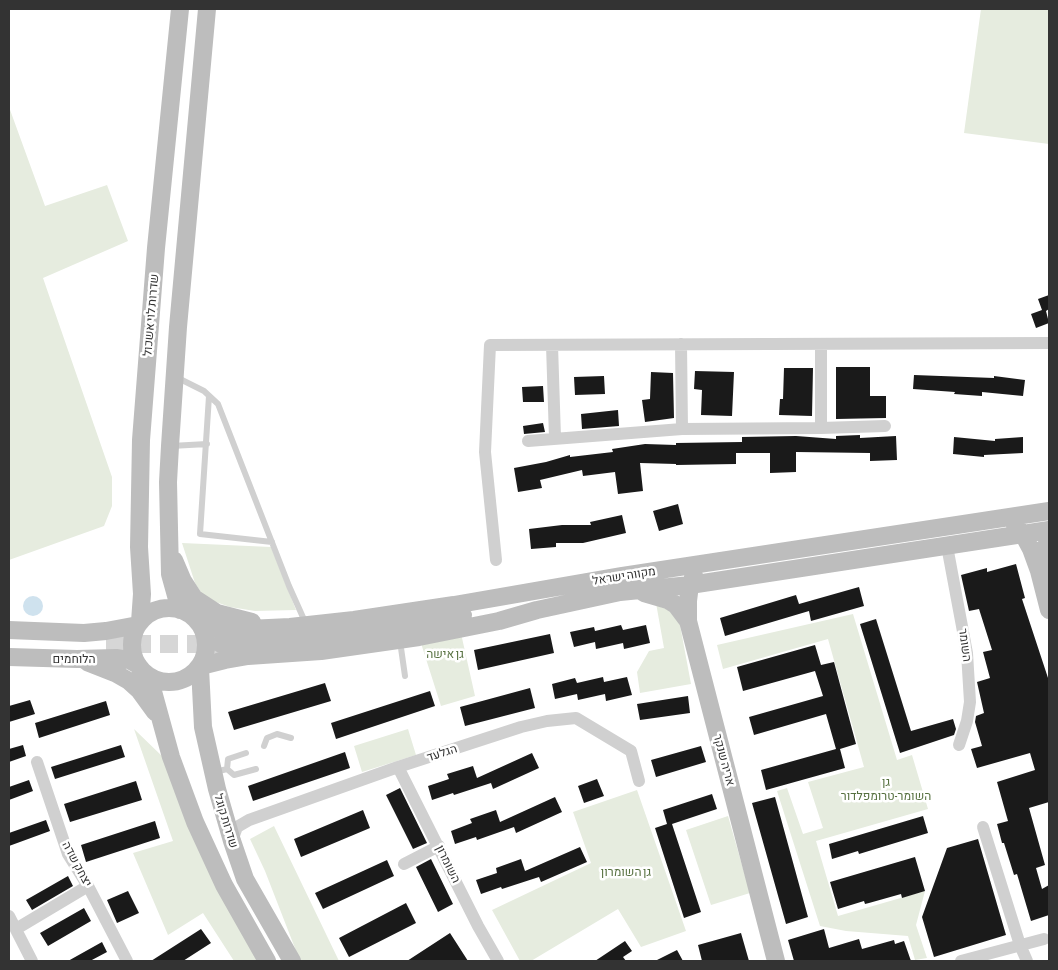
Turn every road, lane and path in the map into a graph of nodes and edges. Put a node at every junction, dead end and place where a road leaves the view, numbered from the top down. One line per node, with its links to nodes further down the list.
1 (180, 9): 36 (main road, שדרות לוי אשכול)
2 (208, 9): 7 (main road)
3 (1049, 343): 5 (street)
4 (681, 344): 5 (street); 6 (street); 11 (street)
5 (821, 344): 10 (street)
6 (552, 345): 12 (street); 24 (street)
7 (174, 376): 8 (lane); 15 (main road)
8 (209, 396): 14 (lane); 21 (lane)
9 (885, 426): 10 (street)
10 (821, 428): 11 (street)
11 (682, 429): 12 (street)
12 (555, 438): 13 (street)
13 (528, 441)
14 (207, 444): 15 (lane); 21 (lane)
15 (170, 446): 23 (main road)
16 (1049, 511): 17 (main road, מקווה ישראל)
17 (1002, 518): 19 (main road); 25 (main road, מקווה ישראל)
18 (1049, 530): 19 (main road, מקווה ישראל)
19 (1022, 534): 22 (main road, מקווה ישראל); 26 (main road)
20 (1049, 541): 26 (main road)
21 (272, 542): 37 (lane)
22 (947, 546): 27 (main road, מקווה ישראל); 50 (street, השומר)
23 (169, 548): 31 (main road); 37 (main road)
24 (496, 560)
25 (708, 564): 27 (main road); 28 (main road, מקווה ישראל)
26 (1039, 571): 33 (main road)
27 (690, 585): 29 (main road, מקווה ישראל); 34 (main road, אריה שנקר)
28 (535, 590): 30 (main road); 37 (main road, מקווה ישראל)
29 (633, 590): 32 (main road, מקווה ישראל); 34 (main road)
30 (517, 604): 32 (main road); 42 (main road)
31 (180, 610): 35 (main road); 36 (main road)
32 (537, 610): 39 (main road, מקווה ישראל)
33 (1049, 610)
34 (688, 621): 72 (main road, אריה שנקר)
35 (199, 622): 37 (main road, מקווה ישראל); 45 (main road)
36 (139, 624): 38 (main road, הלוחמים); 46 (main road)
37 (298, 626)
38 (9, 630)
39 (402, 640): 45 (main road, מקווה ישראל); 47 (lane)
40 (9, 641): 41 (main road)
41 (106, 644)
42 (221, 644)
43 (9, 657): 44 (main road, הלוחמים)
44 (77, 659): 46 (main road, הלוחמים); 48 (main road)
45 (200, 667): 46 (main road); 56 (main road, שדרות קוגל)
46 (144, 671): 48 (main road, שדרות קוגל)
47 (405, 676)
48 (164, 731): 69 (main road, שדרות קוגל)
49 (291, 738): 51 (lane)
50 (959, 745)
51 (264, 746)
52 (246, 753): 56 (lane)
53 (37, 762): 62 (street, יצחק שדה)
54 (398, 767): 57 (street, הגלעד); 59 (street, הגלעד); 60 (street, השומרון)
55 (256, 769): 56 (lane)
56 (220, 771): 59 (main road, שדרות קוגל)
57 (639, 781)
58 (984, 827): 66 (street)
59 (232, 841): 70 (main road, שדרות קוגל)
60 (439, 846): 61 (street); 71 (street, השומרון)
61 (404, 864)
62 (88, 886): 64 (street); 68 (street, יצחק שדה)
63 (9, 916): 64 (street)
64 (16, 929): 67 (street)
65 (1046, 936): 66 (street); 74 (street)
66 (1020, 944): 73 (street); 74 (street)
67 (32, 961)
68 (127, 961)
69 (267, 961)
70 (292, 961)
71 (498, 961)
72 (776, 961)
73 (961, 961)
74 (1028, 961)

